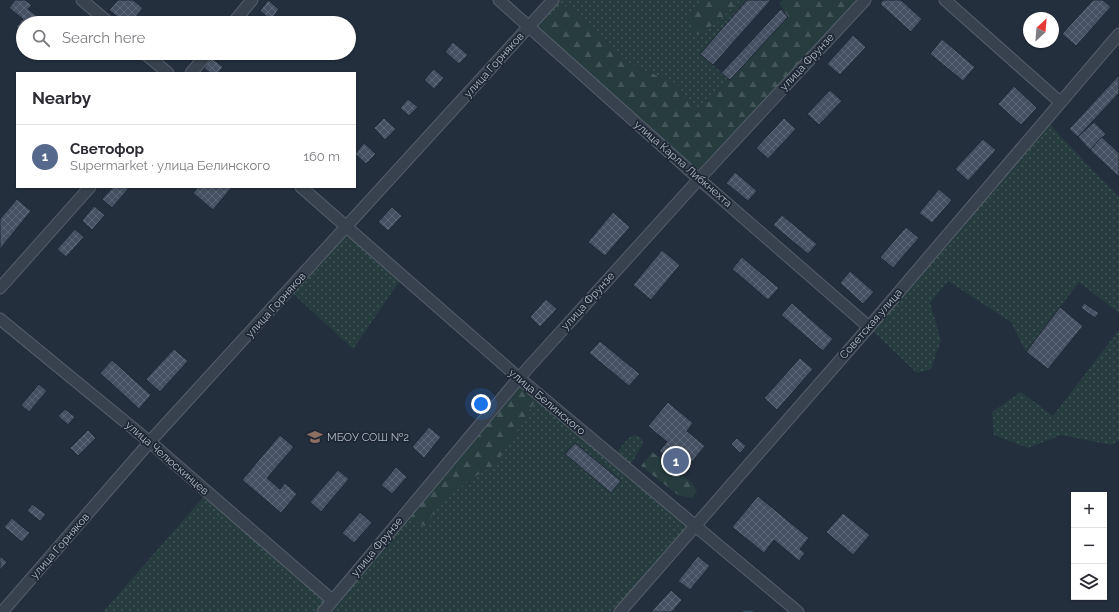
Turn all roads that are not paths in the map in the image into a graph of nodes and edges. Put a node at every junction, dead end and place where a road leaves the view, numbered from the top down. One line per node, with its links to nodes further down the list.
1 (82, 0): 7 (street)
2 (252, 0): 8 (street)
3 (499, 0): 9 (street, улица Карла Либкнехта)
4 (553, 0): 9 (street, улица Горняков)
5 (865, 0): 16 (street, улица Фрунзе)
6 (945, 0): 15 (street)
7 (101, 16)
8 (239, 16)
9 (528, 27): 16 (street, улица Карла Либкнехта); 19 (street, улица Горняков)
10 (1119, 34): 15 (street, Советская улица)
11 (152, 60): 13 (street)
12 (202, 60): 14 (street)
13 (167, 72)
14 (192, 72)
15 (1060, 102): 22 (street, Советская улица)
16 (699, 179): 22 (street, улица Карла Либкнехта); 23 (street, улица Фрунзе)
17 (89, 188): 20 (street)
18 (302, 188): 19 (street, улица Белинского)
19 (347, 226): 23 (street, улица Белинского); 24 (street, улица Горняков)
20 (0, 288)
21 (0, 319): 24 (street, улица Челюскинцев)
22 (869, 326): 25 (street, Советская улица)
23 (519, 378): 25 (street, улица Белинского); 26 (street, улица Фрунзе)
24 (151, 443): 26 (street, улица Челюскинцев); 27 (street, улица Горняков)
25 (694, 526): 29 (street, Советская улица); 30 (street, улица Белинского)
26 (332, 600): 28 (street, улица Фрунзе)
27 (2, 612)
28 (323, 612)
29 (620, 612)
30 (798, 612)

